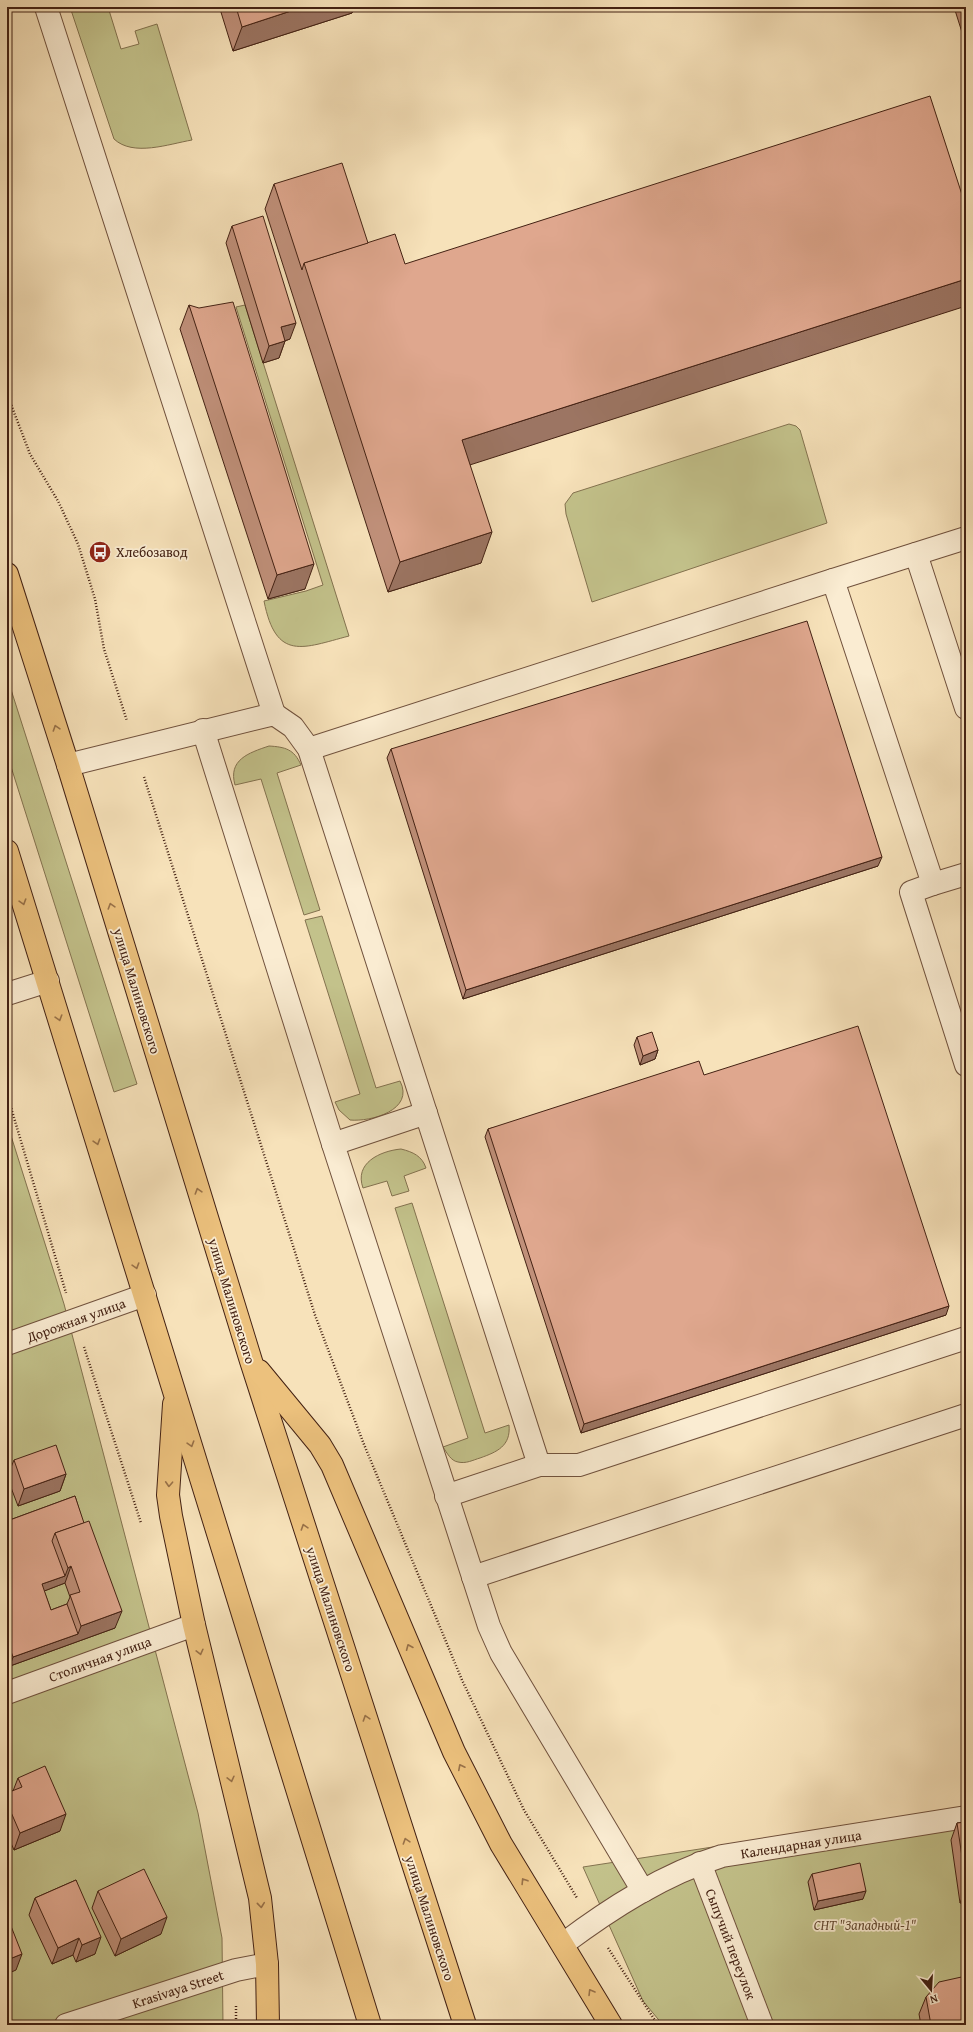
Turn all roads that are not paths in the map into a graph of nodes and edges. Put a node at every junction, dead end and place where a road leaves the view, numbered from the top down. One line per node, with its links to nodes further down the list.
1 (46, 7): 7 (street)
2 (966, 538): 3 (street)
3 (916, 554): 5 (street); 6 (street)
4 (7, 574): 10 (highway, улица Малиновского, one-way to 4)
5 (833, 580): 9 (street); 13 (street)
6 (966, 708)
7 (274, 714): 8 (street); 9 (street)
8 (203, 730): 10 (street); 18 (street)
9 (309, 749): 17 (street)
10 (68, 765): 22 (highway, улица Малиновского, one-way to 10)
11 (7, 852): 14 (highway, one-way to 14)
12 (966, 874): 13 (street)
13 (934, 884): 16 (street)
14 (48, 981): 15 (street); 19 (highway, one-way to 19)
15 (7, 994)
16 (966, 1065)
17 (426, 1113): 18 (street); 25 (street)
18 (333, 1144): 26 (street)
19 (145, 1295): 21 (street, Дорожная улица); 23 (highway)
20 (966, 1338): 25 (street)
21 (7, 1344)
22 (251, 1361): 33 (highway, one-way to 22); 38 (highway, улица Малиновского, one-way to 22)
23 (175, 1389): 28 (highway, one-way to 28); 37 (highway, one-way to 37)
24 (966, 1415): 27 (street)
25 (539, 1465): 26 (street)
26 (446, 1496): 27 (street)
27 (473, 1577): 32 (street)
28 (194, 1625): 29 (street, Столичная улица); 34 (highway, one-way to 34)
29 (7, 1692)
30 (966, 1817): 31 (street, Календарная улица)
31 (700, 1863): 32 (street, Календарная улица); 40 (street, Сыпучий переулок)
32 (644, 1892): 33 (street, Календарная улица)
33 (563, 1944): 39 (highway, one-way to 33)
34 (268, 1964): 35 (street, Krasivaya Street); 36 (highway)
35 (66, 2025)
36 (268, 2025)
37 (370, 2025)
38 (465, 2025)
39 (612, 2025)
40 (762, 2025)

